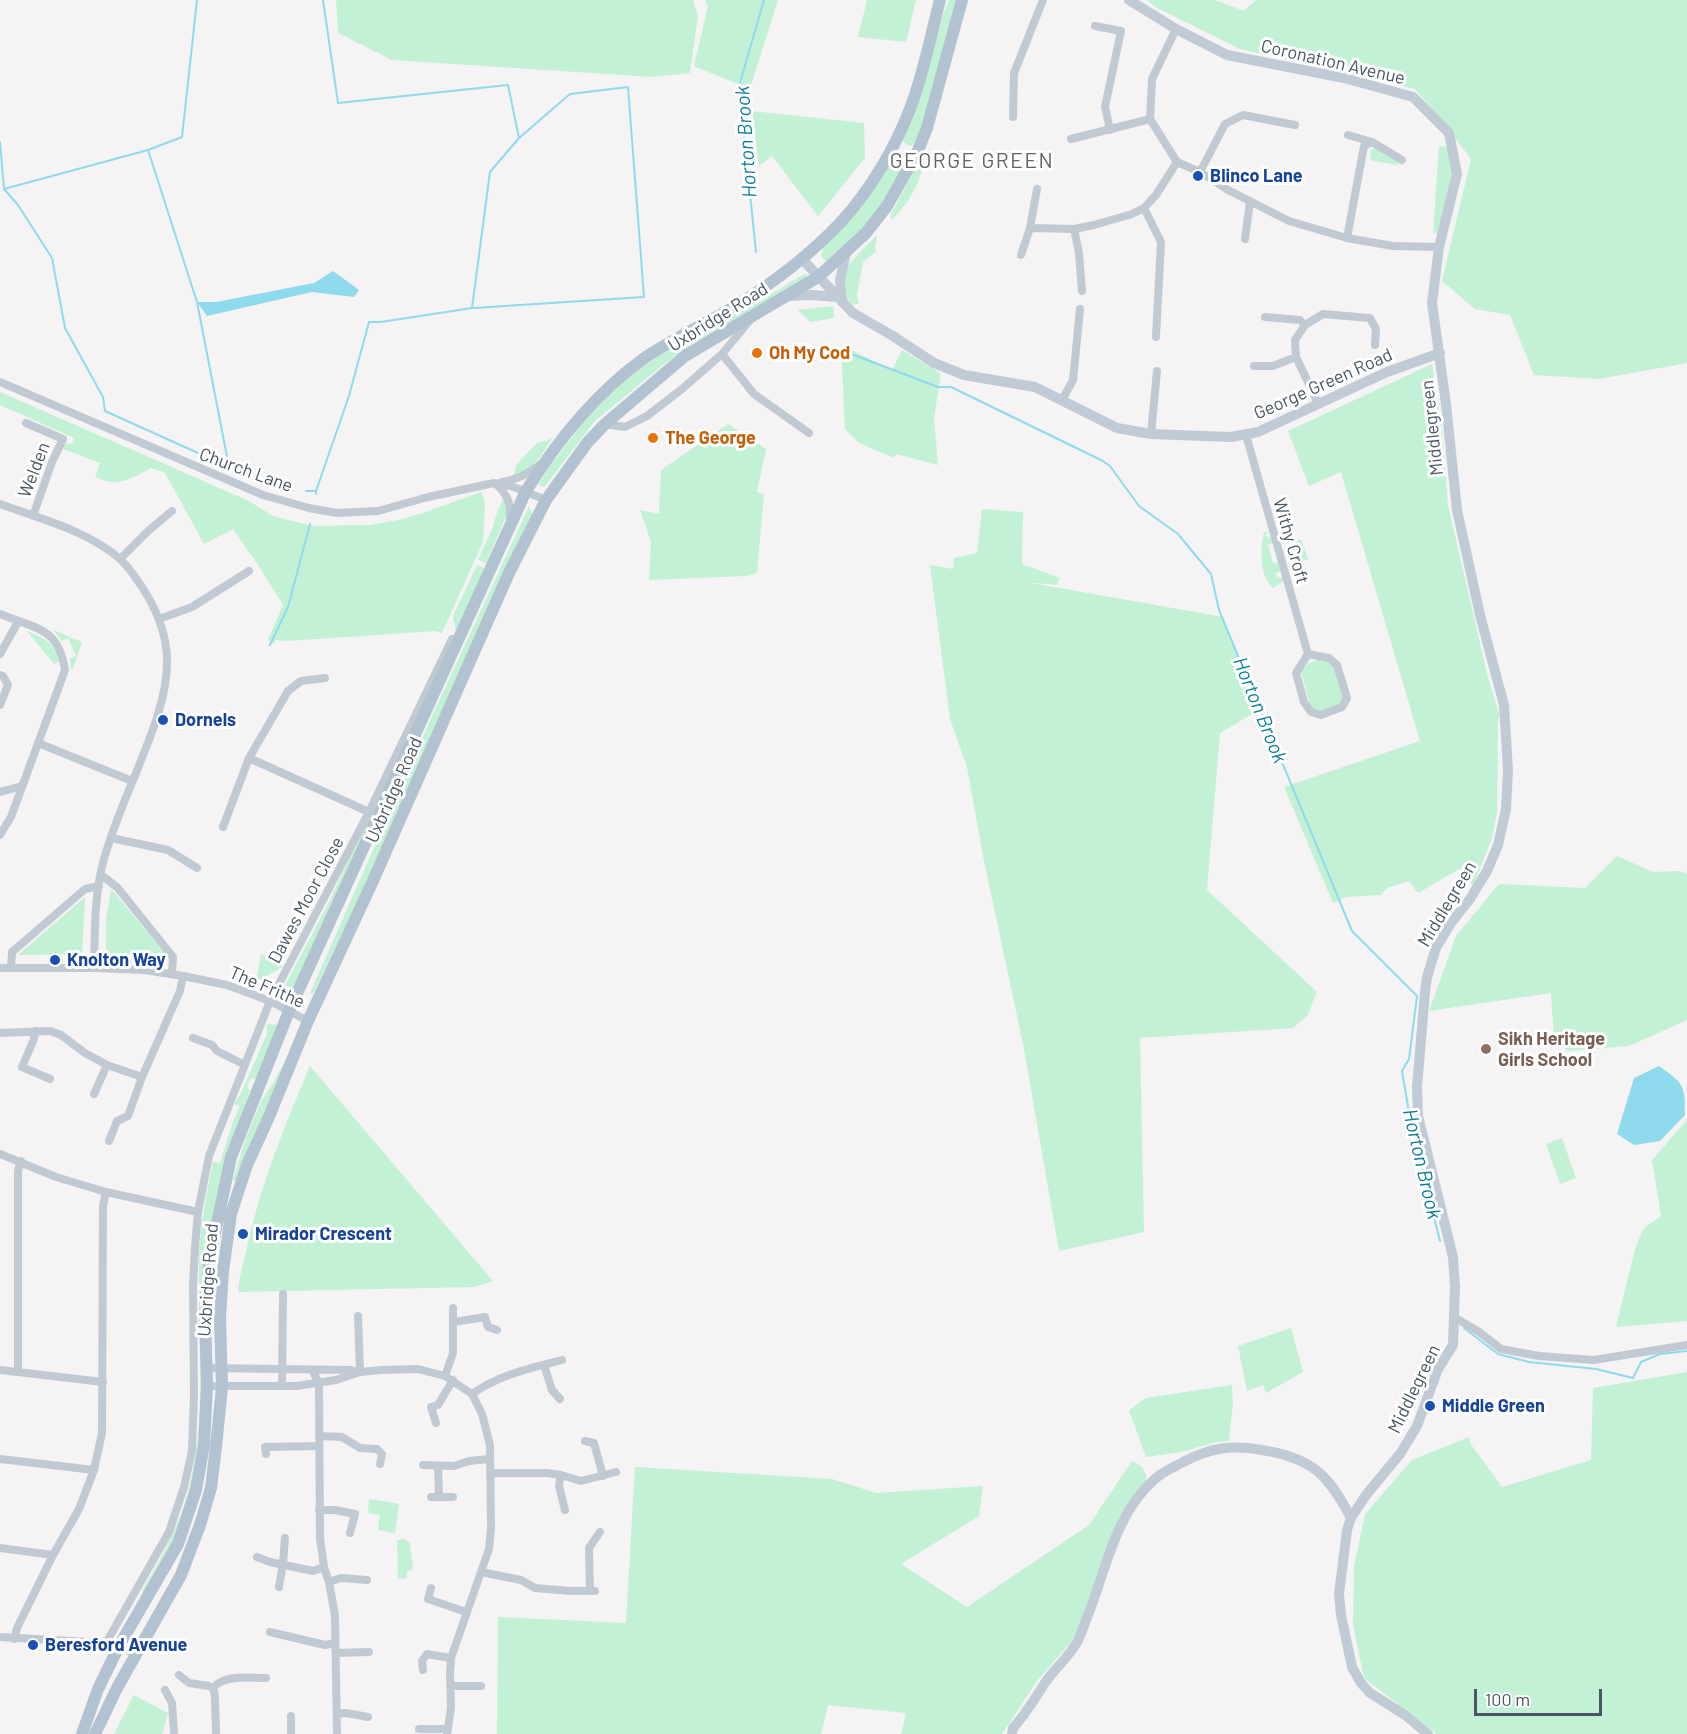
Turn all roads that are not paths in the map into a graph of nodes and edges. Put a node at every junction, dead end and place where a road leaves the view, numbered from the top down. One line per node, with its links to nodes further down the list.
1 (940, 0): 27 (main road, Uxbridge Road)
2 (962, 0): 25 (main road, Uxbridge Road)
3 (1043, 0): 7 (street)
4 (1129, 0): 6 (street, Coronation Avenue)
5 (1095, 26): 10 (street)
6 (1176, 29): 8 (street); 24 (street, Coronation Avenue)
7 (1013, 117)
8 (1150, 119): 10 (street); 15 (street)
9 (1295, 125): 16 (street)
10 (1110, 130): 12 (street)
11 (1348, 135): 13 (street)
12 (1071, 139)
13 (1372, 142): 14 (street); 22 (street)
14 (1402, 160)
15 (1177, 162): 16 (street); 19 (street)
16 (1200, 172): 18 (street)
17 (1037, 189): 20 (street)
18 (1250, 201): 22 (street); 23 (street)
19 (1144, 208): 21 (street); 36 (street)
20 (1030, 228): 21 (street); 26 (street)
21 (1074, 229): 29 (street)
22 (1347, 238): 24 (street)
23 (1245, 239)
24 (1439, 247): 38 (street, Coronation Avenue)
25 (846, 252): 28 (main road, Uxbridge Road); 31 (street)
26 (1021, 255)
27 (801, 259): 28 (street, George Green Road); 51 (main road, Uxbridge Road)
28 (818, 277): 30 (main road, Uxbridge Road); 31 (street, George Green Road)
29 (1082, 291)
30 (787, 296): 31 (street); 34 (main road, Uxbridge Road)
31 (839, 299): 44 (street, George Green Road)
32 (1080, 309): 44 (street)
33 (1265, 317): 35 (street)
34 (752, 318): 39 (street); 47 (main road, Uxbridge Road)
35 (1305, 325): 37 (street); 40 (street)
36 (1156, 337)
37 (1375, 345)
38 (1440, 353): 45 (street, George Green Road); 106 (street, Middlegreen)
39 (722, 354): 47 (street); 48 (street)
40 (1296, 357): 41 (street); 45 (street)
41 (1254, 366)
42 (1156, 371): 49 (street)
43 (0, 382): 52 (street, Church Lane)
44 (1062, 400): 49 (street, George Green Road)
45 (1318, 403): 50 (street, George Green Road)
46 (26, 423): 57 (street, Welden)
47 (605, 424): 54 (main road, Uxbridge Road)
48 (809, 433)
49 (1151, 434): 50 (street, George Green Road)
50 (1246, 435): 66 (street, Withy Croft)
51 (547, 457): 52 (street, Church Lane); 53 (main road, Uxbridge Road)
52 (494, 483): 53 (street, Church Lane); 58 (street)
53 (526, 491): 54 (street, Church Lane); 58 (main road, Uxbridge Road)
54 (546, 500): 89 (main road, Uxbridge Road)
55 (0, 504): 57 (street)
56 (172, 511): 59 (street)
57 (33, 516): 59 (street)
58 (510, 525): 88 (main road, Uxbridge Road)
59 (120, 559): 62 (street)
60 (249, 571): 62 (street)
61 (0, 614): 63 (street)
62 (159, 619): 72 (street)
63 (18, 622): 65 (street); 70 (street)
64 (452, 639): 75 (street, Dawes Moor Close)
65 (0, 654)
66 (1308, 654): 66 (street)
67 (0, 675): 69 (street)
68 (325, 678): 71 (street)
69 (0, 705)
70 (38, 743): 72 (street); 73 (street)
71 (249, 758): 75 (street); 76 (street)
72 (132, 782): 78 (street)
73 (22, 786): 74 (street); 77 (street)
74 (0, 792)
75 (369, 812): 87 (street, Dawes Moor Close)
76 (223, 827)
77 (0, 835)
78 (111, 838): 79 (street); 80 (street)
79 (197, 868)
80 (102, 875): 81 (street); 85 (street)
81 (99, 886): 83 (street); 84 (street)
82 (0, 968): 83 (street, The Frithe)
83 (11, 968): 84 (street, The Frithe)
84 (94, 968): 85 (street, The Frithe)
85 (172, 974): 86 (street, The Frithe)
86 (183, 976): 87 (street, The Frithe); 95 (street)
87 (270, 1001): 88 (street, The Frithe); 94 (street, Uxbridge Road)
88 (289, 1011): 89 (street, The Frithe); 112 (main road, Uxbridge Road)
89 (308, 1021): 113 (main road, Uxbridge Road)
90 (35, 1031): 91 (street); 93 (street); 96 (street)
91 (0, 1033)
92 (193, 1038): 94 (street)
93 (107, 1065): 95 (street); 97 (street)
94 (245, 1065): 102 (street, Uxbridge Road)
95 (142, 1077): 98 (street)
96 (50, 1079)
97 (94, 1094)
98 (109, 1141)
99 (0, 1154): 100 (street)
100 (21, 1161): 101 (street); 117 (street)
101 (106, 1192): 102 (street); 121 (street)
102 (198, 1212): 164 (street, Uxbridge Road)
103 (283, 1294): 115 (street)
104 (453, 1308): 107 (street)
105 (358, 1316): 118 (street)
106 (1454, 1317): 109 (street); 146 (street, Middlegreen)
107 (454, 1322): 108 (street); 119 (street)
108 (497, 1330)
109 (1687, 1345)
110 (562, 1360): 111 (street)
111 (544, 1365): 126 (street); 127 (street)
112 (206, 1368): 113 (street); 123 (main road, Uxbridge Road)
113 (221, 1368): 115 (street); 125 (main road, Uxbridge Road)
114 (0, 1370): 117 (street)
115 (282, 1370): 116 (street); 124 (street)
116 (312, 1370): 118 (street); 122 (street)
117 (18, 1372): 121 (street)
118 (360, 1372): 119 (street); 122 (street)
119 (445, 1376): 120 (street)
120 (453, 1380): 126 (street); 128 (street)
121 (103, 1382): 138 (street)
122 (319, 1383): 124 (street); 129 (street)
123 (207, 1386): 125 (street); 166 (main road, Uxbridge Road)
124 (282, 1386): 125 (street)
125 (222, 1387): 170 (main road, Uxbridge Road)
126 (472, 1394): 134 (street)
127 (560, 1399)
128 (436, 1423)
129 (319, 1436): 131 (street); 135 (street)
130 (585, 1441): 142 (street)
131 (319, 1446): 132 (street); 144 (street)
132 (266, 1454)
133 (0, 1459): 138 (street)
134 (489, 1459): 137 (street); 140 (street)
135 (380, 1464)
136 (423, 1465): 137 (street)
137 (438, 1466): 143 (street)
138 (94, 1470): 151 (street)
139 (616, 1472): 142 (street)
140 (490, 1473): 141 (street); 155 (street)
141 (561, 1475): 142 (street); 145 (street)
142 (603, 1476)
143 (453, 1497)
144 (319, 1510): 148 (street); 154 (street)
145 (565, 1510)
146 (1351, 1518): 184 (street); 191 (street)
147 (600, 1532): 155 (street)
148 (350, 1533)
149 (285, 1538): 153 (street)
150 (0, 1548): 151 (street)
151 (53, 1555): 163 (street)
152 (257, 1557): 153 (street)
153 (283, 1564): 154 (street); 158 (street)
154 (324, 1567): 157 (street)
155 (482, 1572): 160 (street)
156 (367, 1580): 157 (street)
157 (329, 1582): 165 (street)
158 (279, 1587)
159 (431, 1588): 160 (street)
160 (466, 1612): 171 (street)
161 (270, 1632): 165 (street)
162 (1, 1637): 163 (street); 167 (street)
163 (14, 1639): 164 (street)
164 (106, 1643): 166 (street)
165 (335, 1644): 169 (street)
166 (119, 1646): 170 (street); 185 (main road, Uxbridge Road)
167 (0, 1647)
168 (369, 1652): 169 (street)
169 (336, 1653): 179 (street)
170 (135, 1654): 186 (main road, Uxbridge Road)
171 (451, 1658): 172 (street); 175 (street)
172 (423, 1670)
173 (179, 1675): 177 (street)
174 (266, 1678): 177 (street)
175 (450, 1686): 176 (street); 183 (street)
176 (481, 1686)
177 (213, 1688): 188 (street)
178 (165, 1690): 187 (street)
179 (337, 1714): 181 (street); 190 (street)
180 (291, 1716): 189 (street)
181 (368, 1717)
182 (419, 1729): 183 (street)
183 (448, 1732)
184 (1011, 1732)
185 (82, 1734)
186 (95, 1734)
187 (174, 1734)
188 (216, 1734)
189 (291, 1734)
190 (337, 1734)
191 (1428, 1734)

